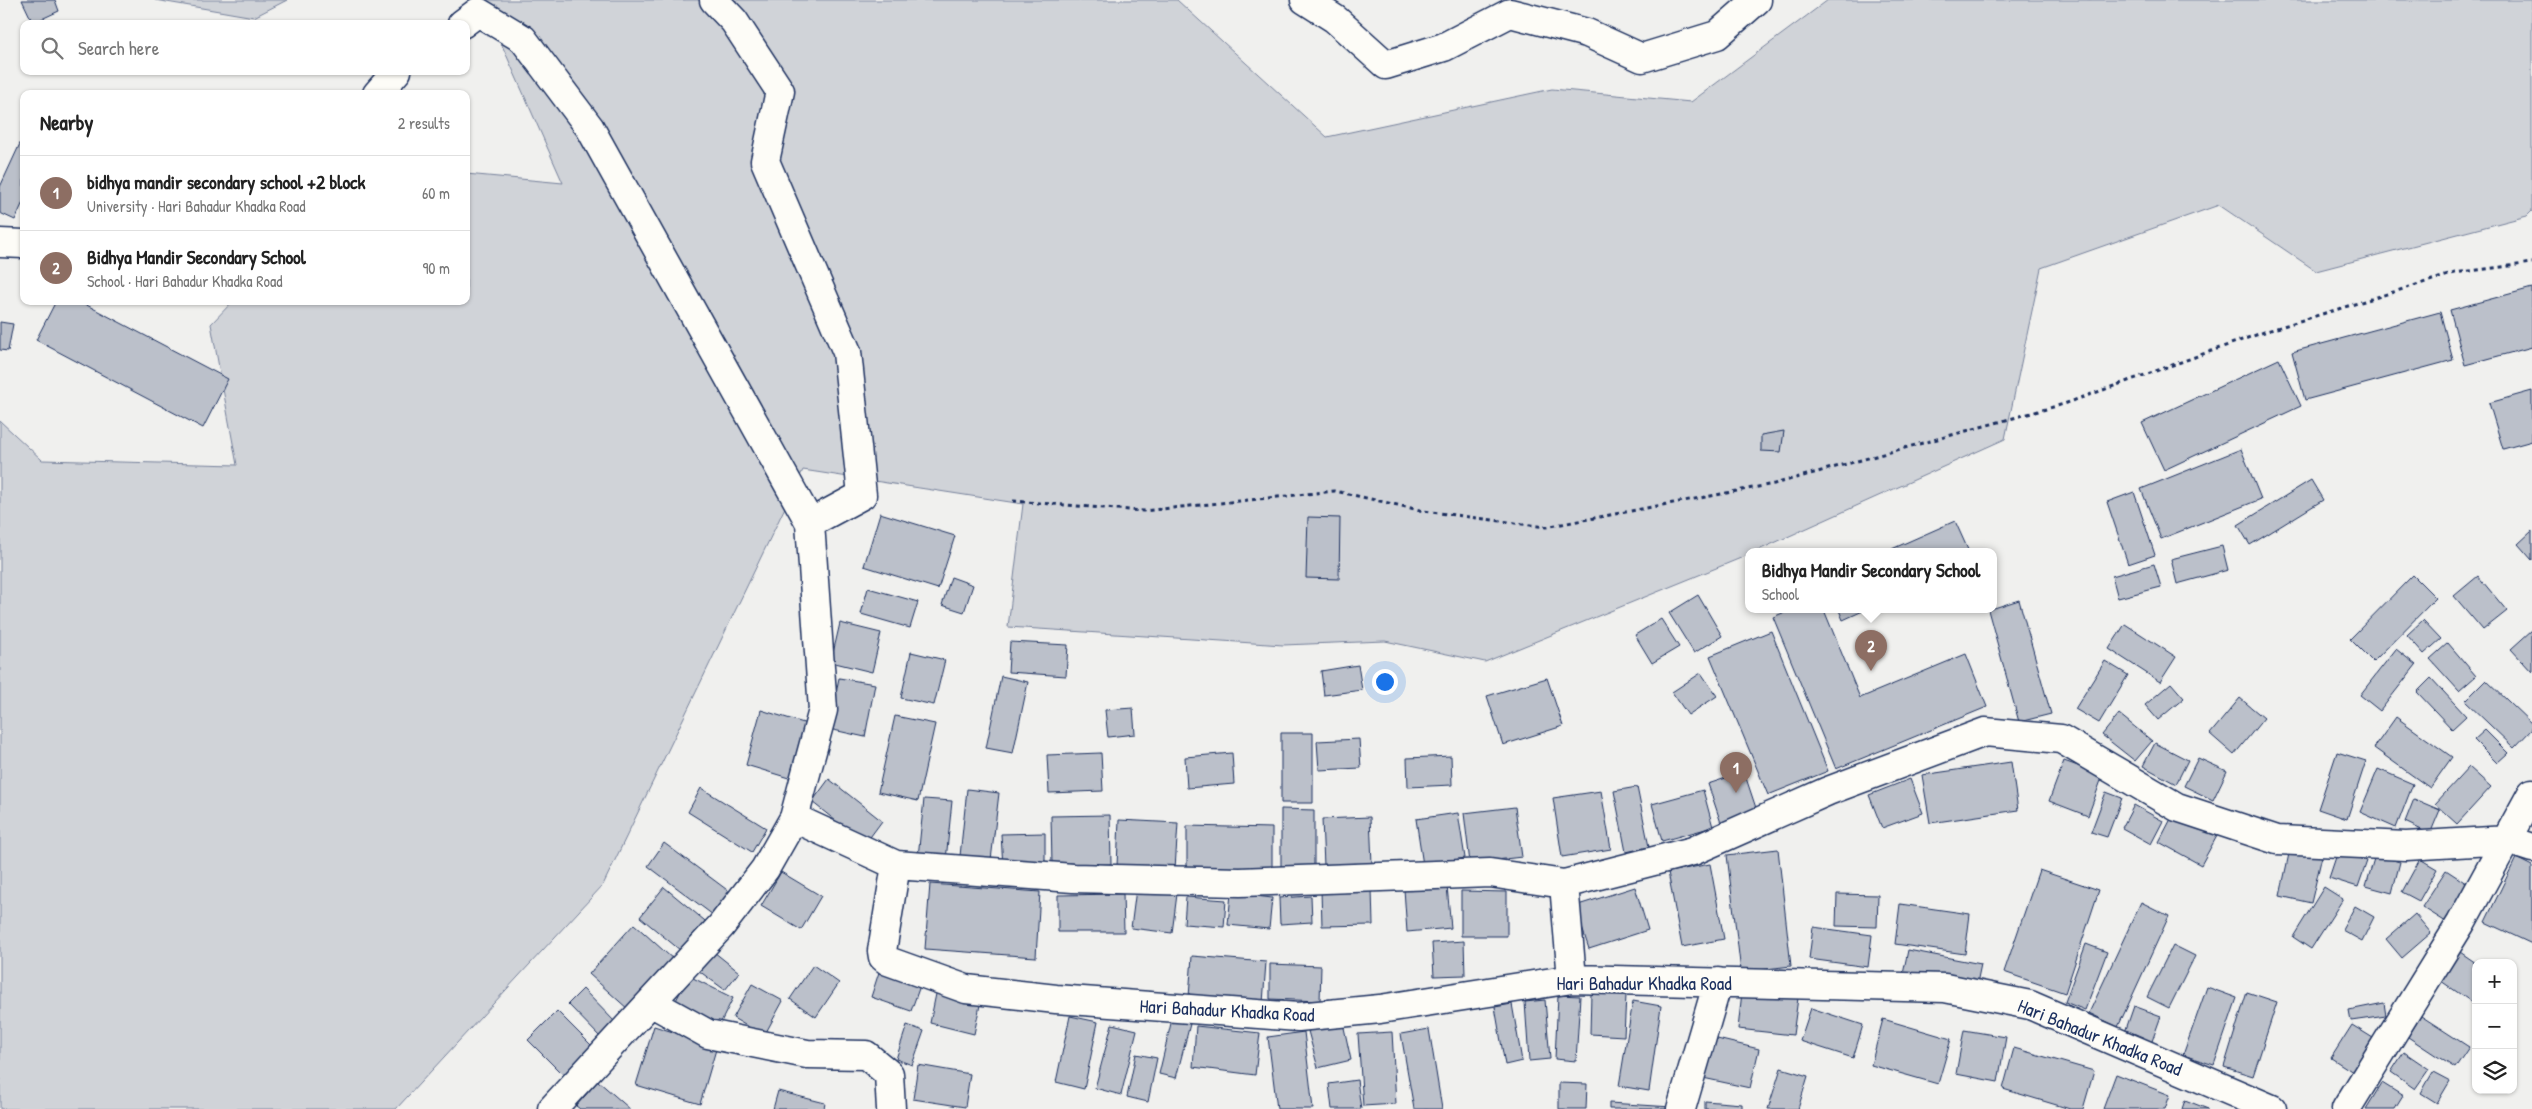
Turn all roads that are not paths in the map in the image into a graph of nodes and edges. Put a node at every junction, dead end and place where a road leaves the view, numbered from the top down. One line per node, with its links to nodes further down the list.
1 (714, 0): 10 (street)
2 (1305, 0): 4 (street)
3 (1757, 0): 4 (street)
4 (1329, 10)
5 (467, 20): 10 (street)
6 (394, 75): 7 (street)
7 (380, 90)
8 (0, 243): 9 (street)
9 (20, 244)
10 (810, 523): 12 (street)
11 (2532, 793): 13 (street)
12 (794, 818): 14 (street); 18 (street)
13 (2520, 844): 15 (street); 23 (street)
14 (896, 865): 15 (street); 16 (street, Hari Bahadur Khadka Road)
15 (1564, 884): 16 (street)
16 (1572, 979): 17 (street, Hari Bahadur Khadka Road)
17 (1718, 982): 21 (street); 22 (street, Hari Bahadur Khadka Road)
18 (652, 1002): 19 (street); 20 (street)
19 (552, 1109)
20 (891, 1109)
21 (1681, 1109)
22 (2272, 1109)
23 (2346, 1109)

